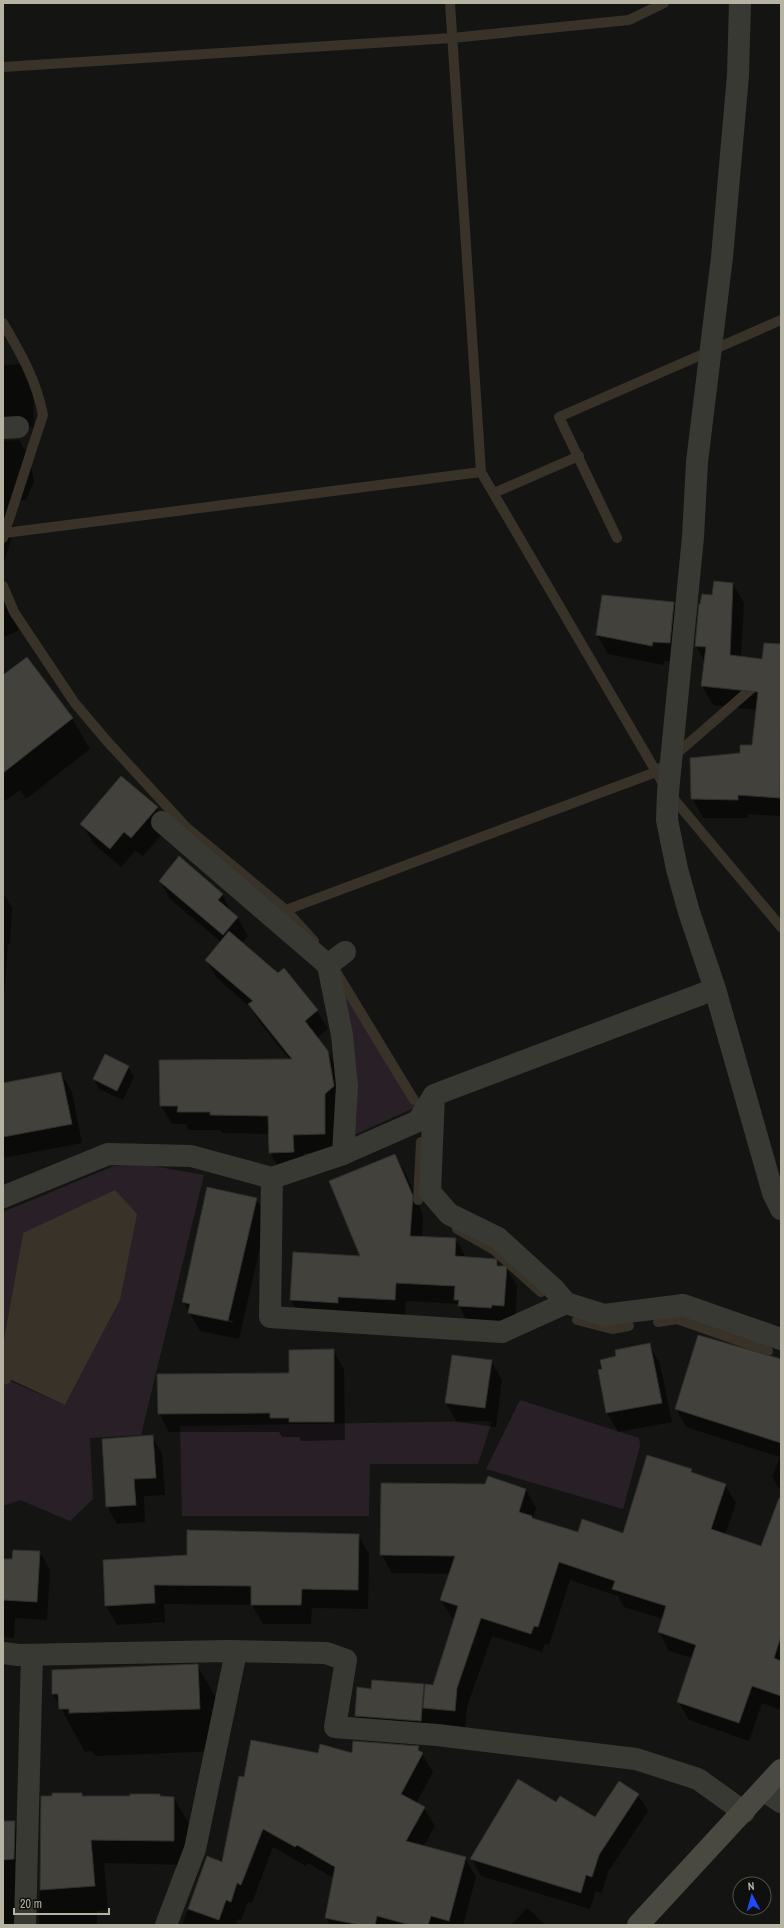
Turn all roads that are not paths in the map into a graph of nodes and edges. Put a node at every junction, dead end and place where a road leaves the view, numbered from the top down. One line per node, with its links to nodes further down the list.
1 (740, 3): 3 (street)
2 (162, 822): 5 (street)
3 (715, 989): 4 (street); 8 (street)
4 (434, 1095): 5 (street); 9 (street)
5 (343, 1154): 6 (street)
6 (272, 1178): 7 (street); 9 (street)
7 (3, 1197)
8 (781, 1209)
9 (566, 1303): 10 (street)
10 (781, 1339)
11 (236, 1652): 13 (street); 17 (street); 19 (street)
12 (3, 1653): 13 (street)
13 (32, 1655): 18 (street)
14 (781, 1770): 15 (street)
15 (763, 1790): 16 (street); 17 (street)
16 (781, 1802)
17 (744, 1812): 20 (street)
18 (25, 1925)
19 (166, 1925)
20 (638, 1925)

